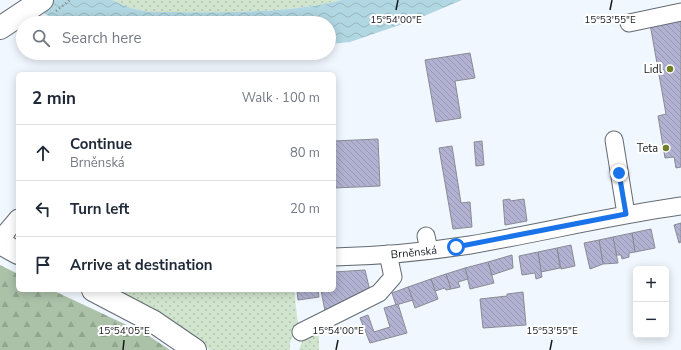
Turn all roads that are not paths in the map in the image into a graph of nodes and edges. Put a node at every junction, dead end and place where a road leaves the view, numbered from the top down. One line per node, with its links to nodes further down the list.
1 (42, 0): 3 (main road)
2 (681, 12): 5 (street)
3 (18, 16)
4 (16, 17): 6 (main road)
5 (629, 23)
6 (0, 28)
7 (614, 140): 9 (street)
8 (681, 206): 9 (street, Brněnská)
9 (626, 214): 12 (street, Brněnská)
10 (16, 220): 11 (street)
11 (6, 247)
12 (388, 254): 13 (street, Brněnská); 15 (street)
13 (336, 258)
14 (97, 292): 16 (main road)
15 (301, 332)
16 (195, 350)

